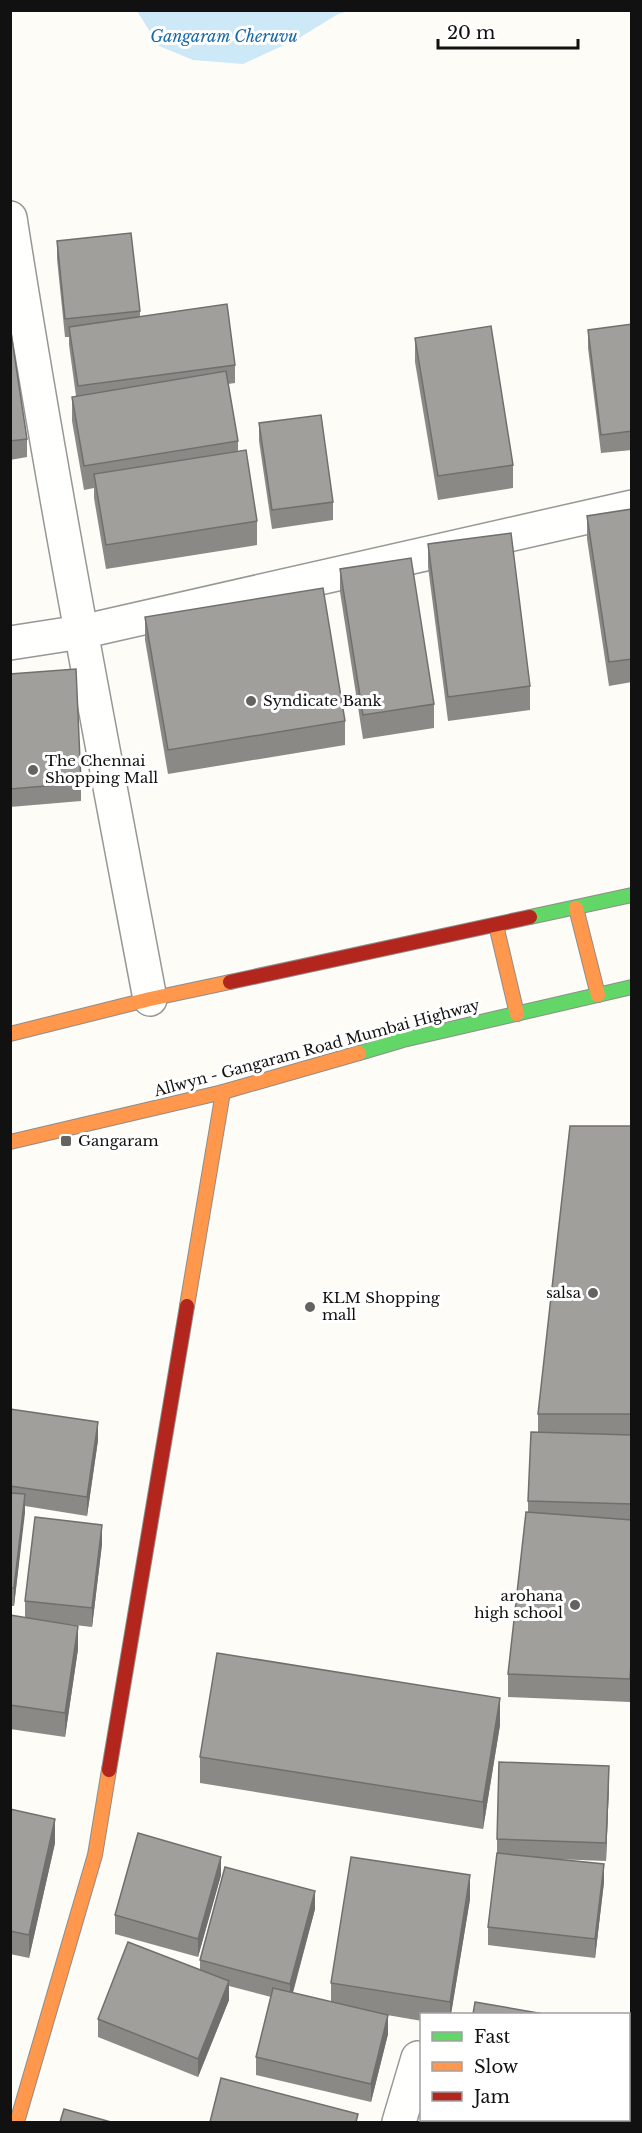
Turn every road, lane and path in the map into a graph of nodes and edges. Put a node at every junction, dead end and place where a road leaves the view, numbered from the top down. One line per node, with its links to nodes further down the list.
1 (10, 218): 2 (street)
2 (18, 313): 4 (street)
3 (632, 507): 4 (street)
4 (81, 632): 5 (street); 11 (street)
5 (10, 643)
6 (632, 895): 7 (main road)
7 (576, 908): 8 (main road); 10 (main road)
8 (496, 925): 11 (main road); 12 (main road)
9 (632, 987): 10 (main road, Allwyn - Gangaram Road Mumbai Highway)
10 (598, 995): 12 (main road, Allwyn - Gangaram Road Mumbai Highway)
11 (150, 999): 13 (main road)
12 (517, 1014): 14 (main road, Allwyn - Gangaram Road Mumbai Highway)
13 (10, 1034)
14 (223, 1092): 15 (main road, Allwyn - Gangaram Road Mumbai Highway); 17 (main road)
15 (10, 1142)
16 (418, 2058): 18 (street)
17 (17, 2122)
18 (399, 2122)

